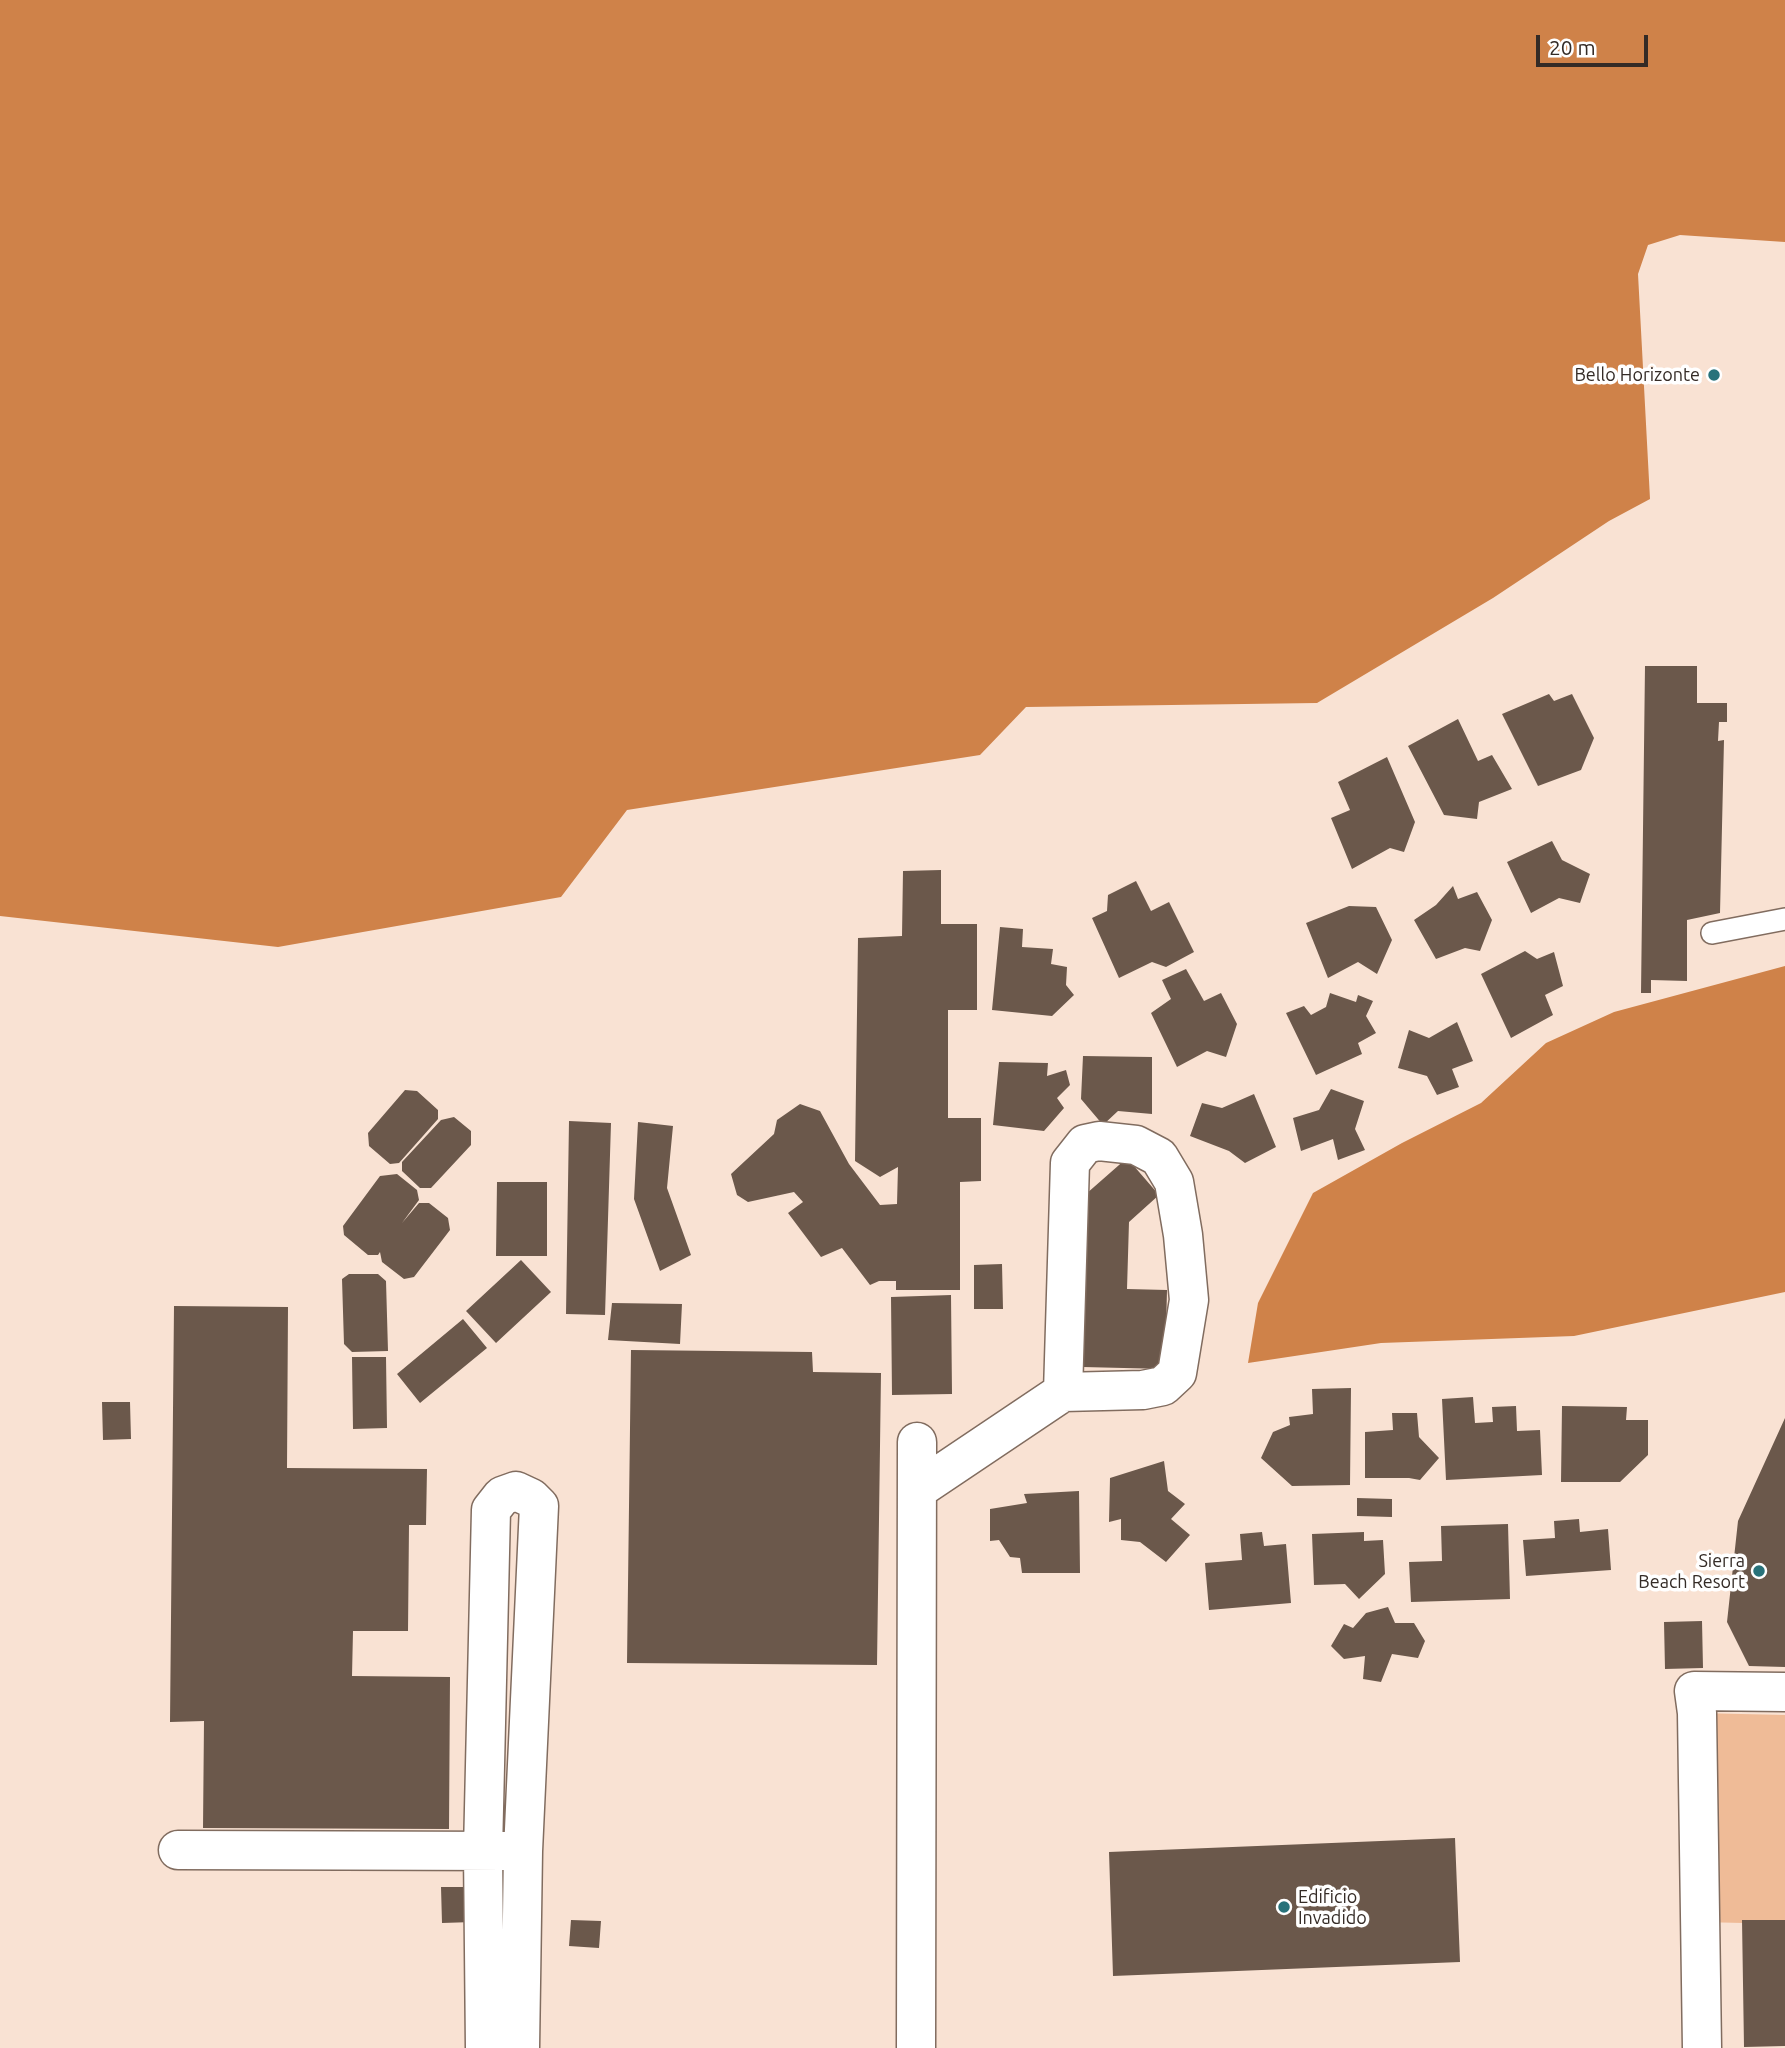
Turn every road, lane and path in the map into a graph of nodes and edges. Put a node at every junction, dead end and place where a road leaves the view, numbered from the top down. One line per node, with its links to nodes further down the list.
1 (1785, 919): 2 (lane)
2 (1712, 933)
3 (1063, 1392): 3 (street); 5 (street)
4 (918, 1443): 5 (street)
5 (917, 1490): 12 (street)
6 (1785, 1692): 13 (street)
7 (178, 1850): 8 (street)
8 (483, 1851): 9 (street); 9 (street); 10 (street)
9 (523, 1851): 11 (street)
10 (485, 2048)
11 (520, 2048)
12 (916, 2048)
13 (1702, 2048)

